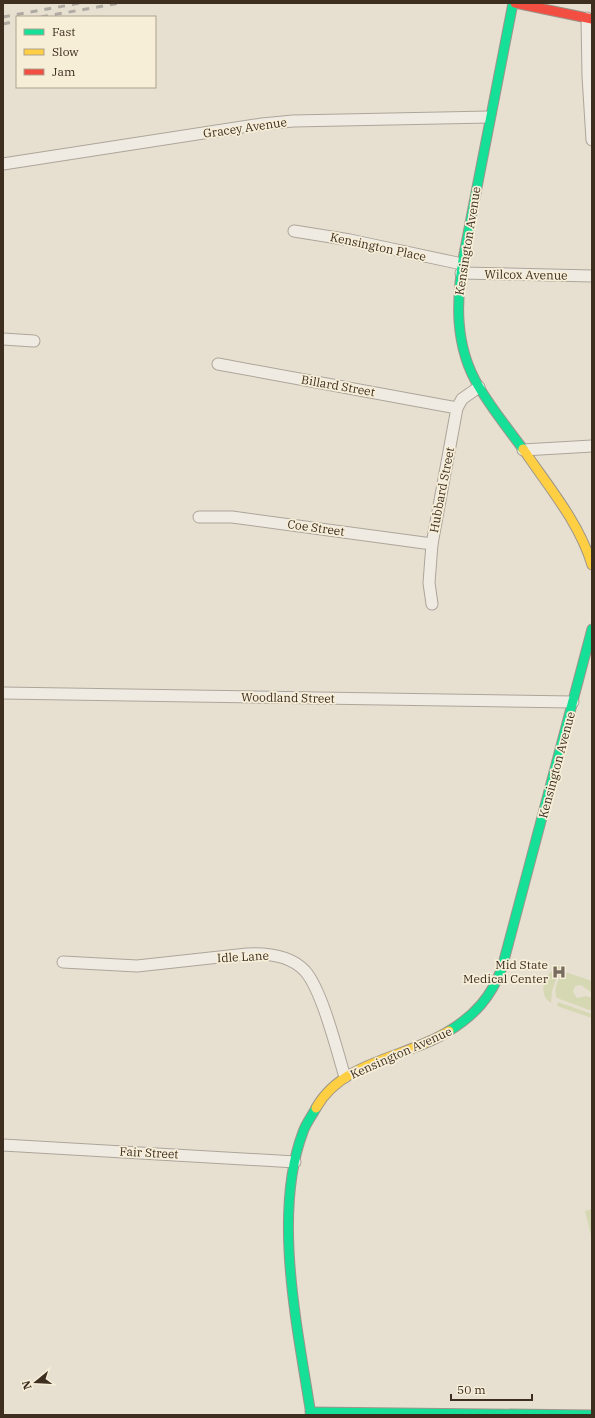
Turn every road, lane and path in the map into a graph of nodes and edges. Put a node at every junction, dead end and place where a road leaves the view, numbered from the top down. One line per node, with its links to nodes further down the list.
1 (514, 3): 2 (main road); 3 (main road, Kensington Avenue)
2 (590, 18): 4 (street)
3 (489, 117): 5 (street, Gracey Avenue); 7 (main road, Kensington Avenue)
4 (592, 140)
5 (3, 164)
6 (294, 231): 7 (street, Kensington Place)
7 (461, 268): 8 (street, Wilcox Avenue); 12 (main road, Kensington Avenue)
8 (592, 276)
9 (3, 339): 10 (street)
10 (34, 341)
11 (218, 364): 13 (street, Billard Street)
12 (479, 387): 13 (street); 15 (main road, Kensington Avenue)
13 (457, 408): 17 (street, Hubbard Street)
14 (592, 446): 15 (street)
15 (523, 450): 18 (main road, Kensington Avenue)
16 (200, 517): 17 (street, Coe Street)
17 (432, 544): 19 (street, Hubbard Street)
18 (592, 566)
19 (432, 604)
20 (592, 629): 22 (main road, Kensington Avenue)
21 (3, 693): 22 (street, Woodland Street)
22 (573, 702): 24 (main road, Kensington Avenue)
23 (63, 962): 24 (street, Idle Lane)
24 (345, 1077): 26 (main road, Kensington Avenue)
25 (3, 1145): 26 (street, Fair Street)
26 (295, 1162): 27 (main road, Kensington Avenue)
27 (310, 1414): 28 (main road)
28 (592, 1414)

